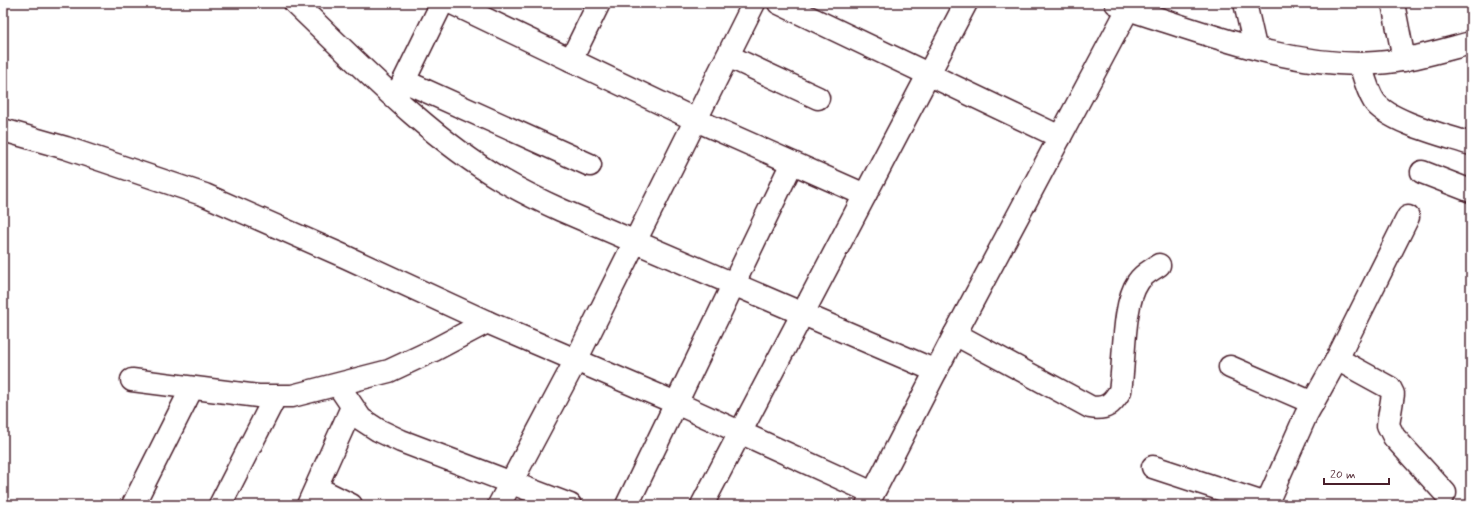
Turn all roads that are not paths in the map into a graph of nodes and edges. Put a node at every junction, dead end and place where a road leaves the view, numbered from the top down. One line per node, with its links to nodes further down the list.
1 (295, 3): 18 (street)
2 (442, 3): 18 (street)
3 (452, 3): 14 (street)
4 (598, 3): 14 (street)
5 (754, 3): 13 (street)
6 (779, 3): 17 (street)
7 (966, 3): 17 (street)
8 (1245, 3): 12 (street)
9 (1388, 4): 15 (street)
10 (1122, 6): 12 (street); 22 (street)
11 (1471, 43): 15 (street)
12 (1255, 47): 16 (street)
13 (728, 56): 19 (street); 20 (street)
14 (571, 60): 20 (street)
15 (1404, 60): 16 (street)
16 (1360, 64): 23 (street)
17 (928, 74): 22 (street); 28 (street)
18 (400, 89): 25 (street); 30 (street)
19 (818, 98)
20 (696, 120): 24 (street); 30 (street)
21 (3, 130): 34 (street)
22 (1060, 137): 35 (street)
23 (1471, 144)
24 (792, 163): 28 (street); 32 (street)
25 (590, 165)
26 (1422, 172): 27 (street)
27 (1471, 191)
28 (865, 195): 33 (street)
29 (1408, 217): 36 (street)
30 (635, 241): 32 (street); 37 (street)
31 (1159, 265): 35 (street)
32 (734, 284): 33 (street); 44 (street)
33 (802, 313): 39 (street); 47 (street)
34 (487, 322): 37 (street); 41 (street)
35 (955, 334): 39 (street)
36 (1337, 358): 45 (street); 50 (street)
37 (576, 360): 44 (street); 49 (street)
38 (1230, 367): 45 (street)
39 (936, 371): 52 (street)
40 (132, 380): 42 (street)
41 (338, 385): 43 (street); 46 (street)
42 (192, 388): 43 (street); 53 (street)
43 (275, 397): 54 (street)
44 (676, 403): 47 (street); 58 (street)
45 (1313, 403): 60 (street)
46 (352, 407): 49 (street); 51 (street)
47 (740, 433): 52 (street); 59 (street)
48 (1153, 467): 60 (street)
49 (511, 483): 56 (street); 57 (street)
50 (1445, 493)
51 (313, 497): 55 (street)
52 (870, 499)
53 (133, 505)
54 (220, 505)
55 (351, 505)
56 (499, 505)
57 (570, 505)
58 (627, 505)
59 (702, 505)
60 (1266, 505)

